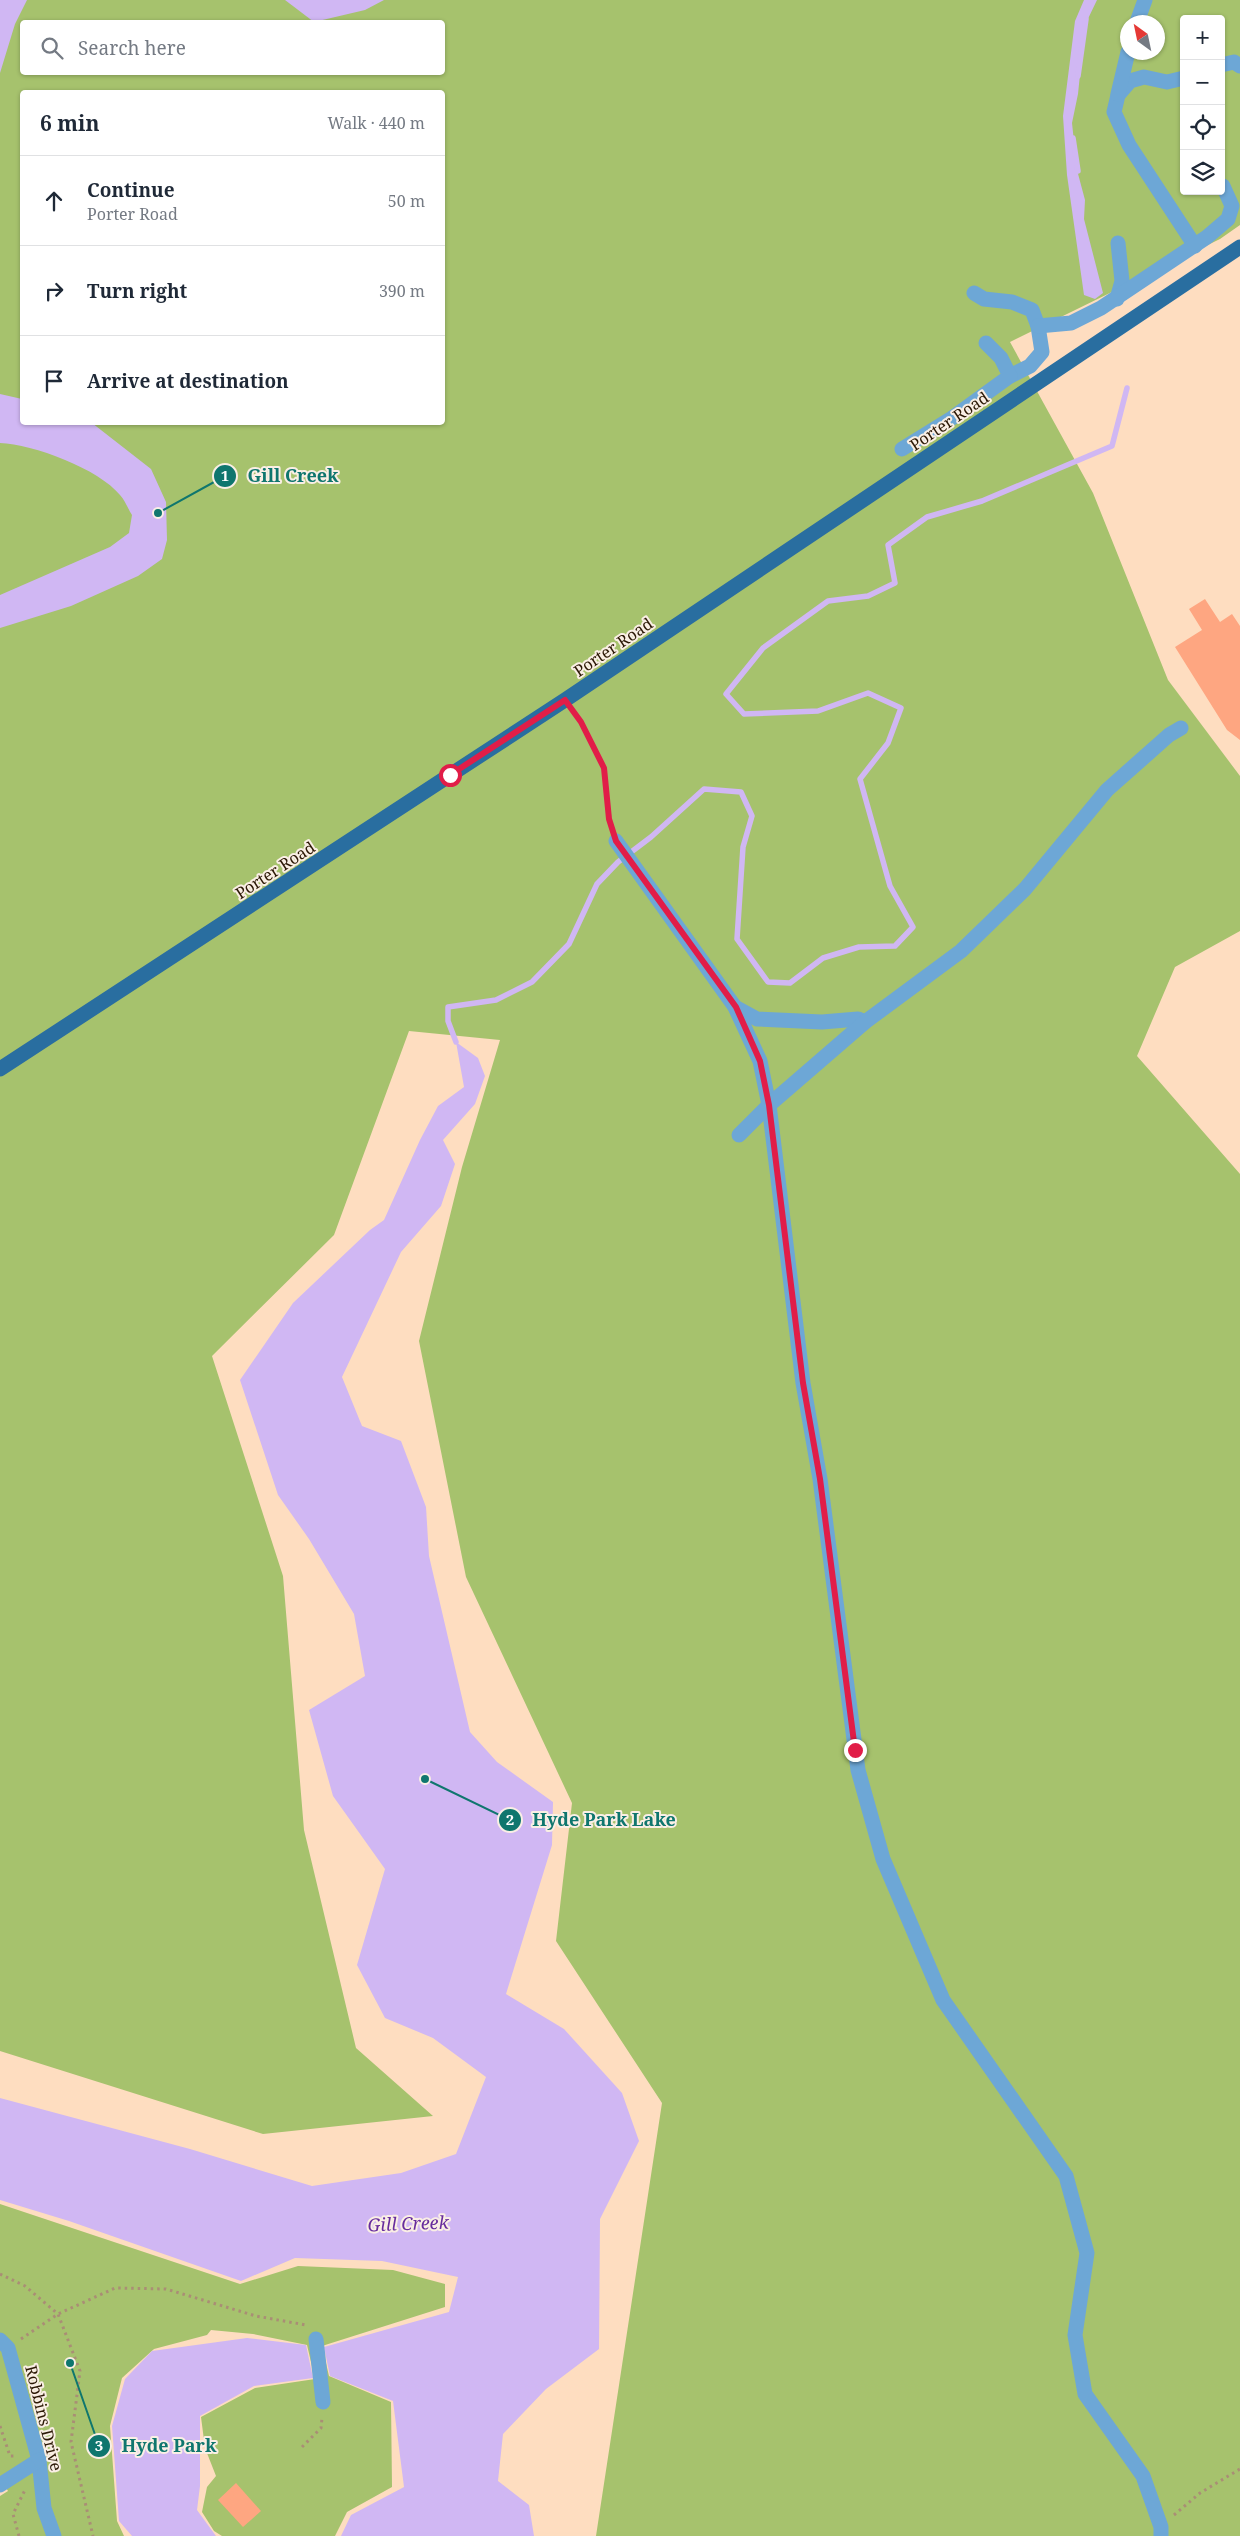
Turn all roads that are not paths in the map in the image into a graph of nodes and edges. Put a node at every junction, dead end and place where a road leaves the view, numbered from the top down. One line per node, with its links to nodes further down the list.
1 (1145, 0): 2 (street)
2 (1140, 15)
3 (1128, 60): 7 (street)
4 (1133, 60): 5 (street)
5 (1144, 77): 6 (street); 7 (street)
6 (1180, 79)
7 (1118, 95): 10 (street)
8 (1225, 190): 10 (street)
9 (1118, 243): 13 (street)
10 (1195, 246): 13 (street)
11 (1240, 247): 22 (main road, Porter Road)
12 (974, 293): 14 (street)
13 (1117, 299): 14 (street)
14 (1038, 326): 16 (street)
15 (986, 343): 16 (street)
16 (1010, 376): 17 (street)
17 (902, 449)
18 (1181, 728): 21 (street)
19 (616, 841): 20 (street)
20 (736, 1007): 21 (street); 23 (street)
21 (864, 1022): 23 (street)
22 (0, 1069)
23 (769, 1105): 24 (street); 30 (street)
24 (739, 1135)
25 (316, 2339): 27 (street)
26 (4, 2344): 28 (street, Robbins Drive)
27 (323, 2402)
28 (39, 2460): 29 (street); 31 (street, Robbins Drive)
29 (0, 2485)
30 (1161, 2532)
31 (54, 2536)

